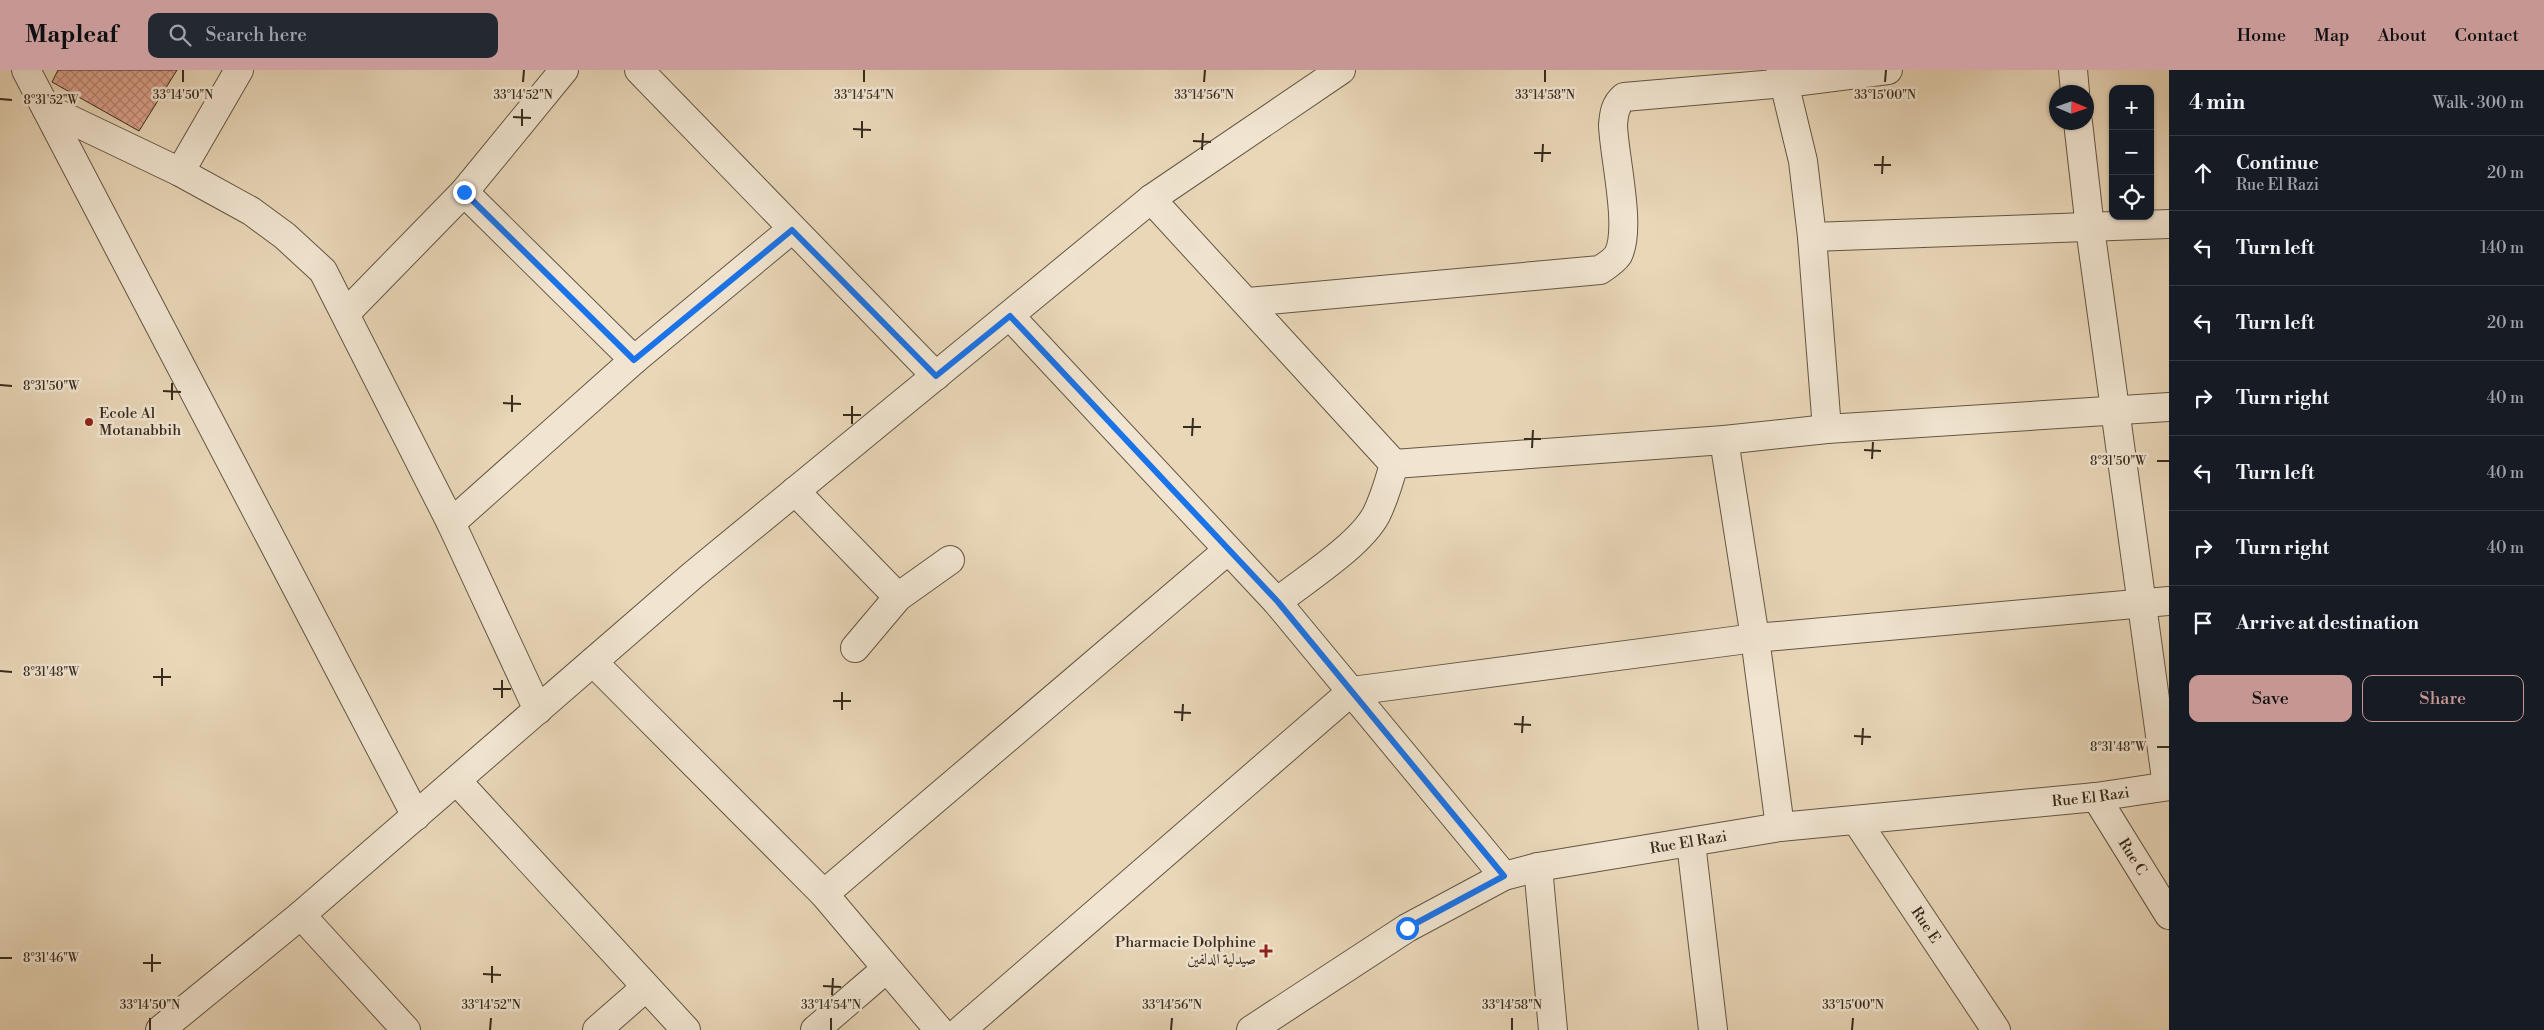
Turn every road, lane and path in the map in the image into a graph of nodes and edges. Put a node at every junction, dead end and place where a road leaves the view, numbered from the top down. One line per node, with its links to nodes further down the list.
1 (26, 70): 10 (street)
2 (239, 70): 12 (street)
3 (564, 70): 13 (street)
4 (639, 70): 17 (street)
5 (1341, 70): 14 (street)
6 (1888, 70): 8 (street)
7 (2073, 70): 9 (street)
8 (1784, 76): 18 (street); 19 (street)
9 (2074, 85)
10 (46, 108): 12 (street); 44 (street)
11 (2079, 130): 16 (street)
12 (180, 172): 20 (street)
13 (464, 192): 20 (street); 22 (street)
14 (1151, 199): 19 (street); 21 (street)
15 (2169, 224): 16 (street)
16 (2090, 228): 18 (street); 25 (street)
17 (792, 230): 22 (street); 23 (street)
18 (1812, 237): 26 (street)
19 (1248, 302): 28 (street)
20 (346, 313): 30 (street)
21 (1010, 316): 23 (street); 31 (street)
22 (634, 360): 30 (street)
23 (936, 376): 29 (street)
24 (2169, 407): 25 (street)
25 (2116, 411): 26 (street); 35 (street)
26 (1827, 429): 27 (street)
27 (1724, 440): 28 (street); 36 (street)
28 (1394, 464): 34 (street)
29 (795, 491): 33 (street); 38 (street)
30 (451, 523): 40 (street)
31 (1228, 550): 34 (street); 50 (street)
32 (950, 560): 33 (street)
33 (898, 597): 37 (street)
34 (1278, 602): 39 (street)
35 (2156, 602): 36 (street); 42 (street)
36 (1756, 638): 39 (street); 46 (street)
37 (855, 648)
38 (593, 662): 40 (street); 50 (street)
39 (1352, 691): 49 (street); 61 (street)
40 (538, 710): 41 (street)
41 (457, 781): 44 (street); 54 (street)
42 (2168, 786): 43 (street, Rue El Razi)
43 (2096, 797): 45 (street, Rue El Razi); 52 (street, Rue C)
44 (416, 816): 51 (street)
45 (1856, 820): 46 (street, Rue El Razi); 65 (street, Rue E)
46 (1780, 827): 47 (street, Rue El Razi)
47 (1691, 843): 48 (street, Rue El Razi); 64 (street)
48 (1538, 867): 49 (street, Rue El Razi); 63 (street)
49 (1504, 876): 62 (street, Rue El Razi)
50 (824, 894): 53 (street)
51 (301, 915): 55 (street); 56 (street)
52 (2169, 916)
53 (886, 969): 59 (street); 60 (street)
54 (645, 988): 57 (street); 58 (street)
55 (160, 1030)
56 (406, 1030)
57 (597, 1030)
58 (686, 1030)
59 (815, 1030)
60 (939, 1030)
61 (961, 1030)
62 (1250, 1030)
63 (1553, 1030)
64 (1713, 1030)
65 (1996, 1030)

